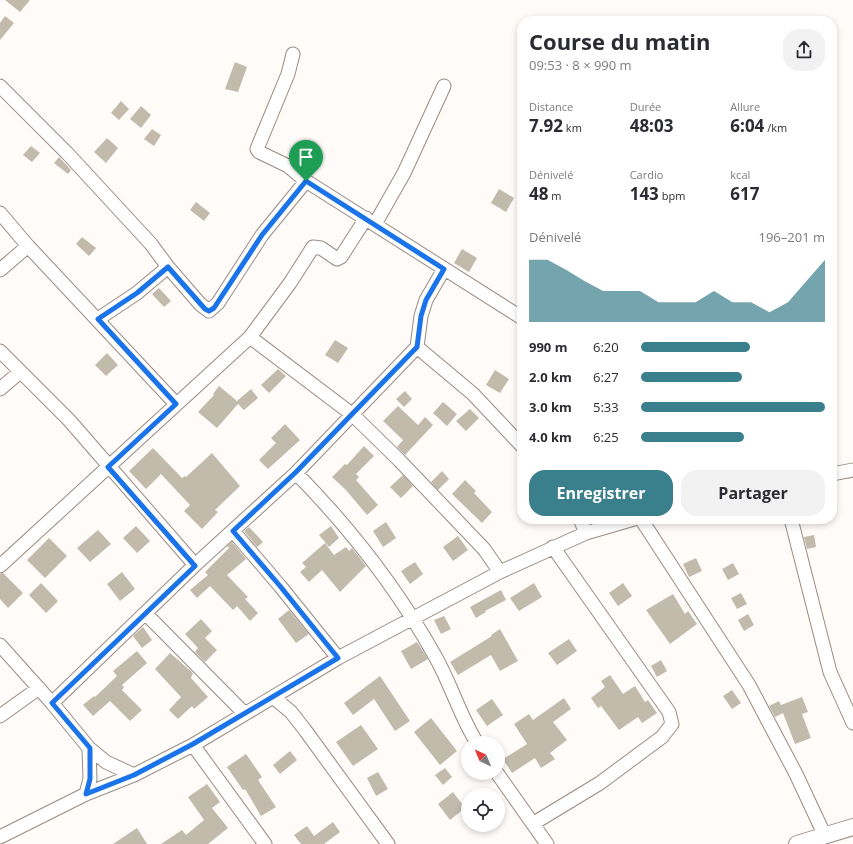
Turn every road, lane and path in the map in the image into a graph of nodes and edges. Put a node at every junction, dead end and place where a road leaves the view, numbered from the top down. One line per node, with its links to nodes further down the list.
1 (293, 54): 4 (street)
2 (0, 86): 8 (street)
3 (444, 86): 6 (street)
4 (306, 181): 6 (street); 8 (street)
5 (0, 213): 7 (street)
6 (370, 221): 9 (street); 13 (street)
7 (28, 246): 10 (street); 12 (street)
8 (168, 267): 12 (street)
9 (444, 269): 11 (street); 14 (street)
10 (0, 270)
11 (517, 315)
12 (98, 319): 18 (street)
13 (250, 336): 18 (street); 19 (street)
14 (417, 347): 19 (street); 20 (street)
15 (0, 351): 16 (street)
16 (20, 372): 17 (street); 21 (street)
17 (0, 389)
18 (176, 404): 21 (street)
19 (353, 415): 23 (street); 34 (street)
20 (517, 441)
21 (108, 467): 32 (street); 33 (street)
22 (853, 470): 24 (street)
23 (296, 472): 29 (street); 36 (street)
24 (837, 473)
25 (582, 524): 30 (street)
26 (617, 524): 30 (street)
27 (644, 524): 53 (street)
28 (792, 524): 44 (street)
29 (233, 531): 33 (street); 38 (street)
30 (586, 533): 31 (street)
31 (553, 547): 34 (street); 51 (street)
32 (0, 566)
33 (195, 566): 35 (street)
34 (500, 572): 36 (street)
35 (146, 614): 41 (street); 42 (street)
36 (413, 618): 38 (street); 45 (street)
37 (0, 645): 39 (street)
38 (338, 658): 40 (street)
39 (39, 688): 41 (street); 43 (street)
40 (273, 697): 42 (street); 56 (street)
41 (52, 703): 47 (street)
42 (244, 713): 46 (street)
43 (0, 716)
44 (853, 723)
45 (474, 736)
46 (193, 744): 48 (street); 55 (street)
47 (90, 748): 48 (street); 50 (street)
48 (134, 775): 50 (street)
49 (502, 780): 51 (street)
50 (86, 794): 54 (street)
51 (534, 823): 57 (street)
52 (853, 827): 53 (street)
53 (824, 836): 58 (street)
54 (5, 838)
55 (265, 844)
56 (388, 844)
57 (547, 844)
58 (798, 844)

